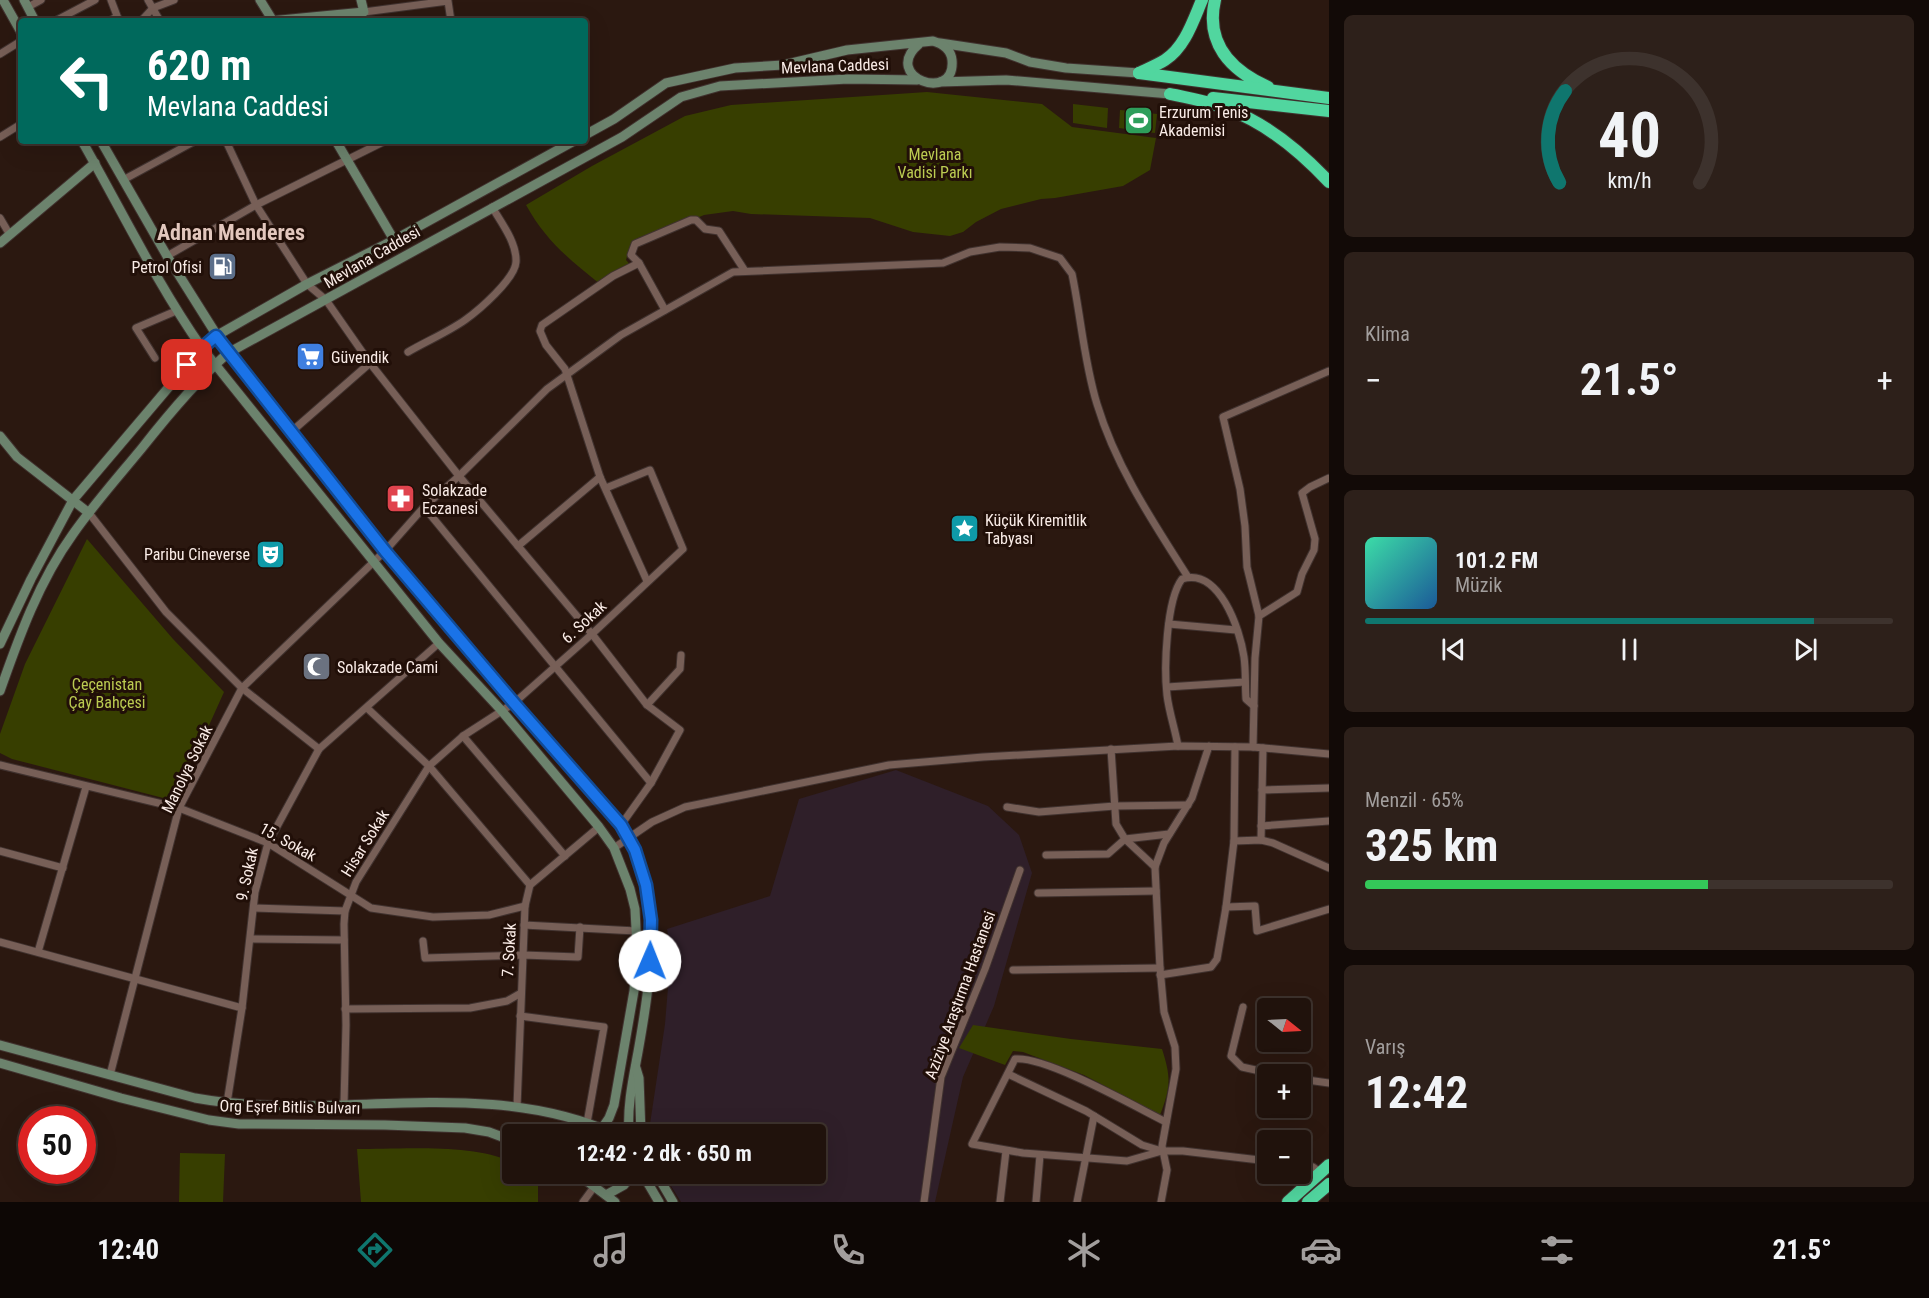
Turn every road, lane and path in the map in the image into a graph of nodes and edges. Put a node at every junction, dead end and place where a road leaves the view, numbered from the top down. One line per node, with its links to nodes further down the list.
1 (3, 0): 22 (main road)
2 (41, 0): 11 (street)
3 (95, 0): 15 (street)
4 (111, 0): 16 (street)
5 (148, 0): 12 (street)
6 (174, 0): 12 (street)
7 (260, 0): 19 (main road)
8 (361, 0): 13 (main road)
9 (1202, 0): 27 (highway)
10 (1215, 0): 31 (highway)
11 (26, 4): 14 (main road)
12 (153, 8): 17 (street); 18 (street)
13 (364, 12): 20 (main road); 21 (street)
14 (33, 18)
15 (61, 18)
16 (118, 18)
17 (144, 18)
18 (158, 18)
19 (270, 18)
20 (349, 18)
21 (451, 18)
22 (18, 27)
23 (18, 43): 26 (street)
24 (940, 43): 25 (main road); 27 (main road); 29 (main road)
25 (919, 44): 28 (main road); 33 (main road, Mevlana Caddesi)
26 (0, 54)
27 (1139, 73): 31 (highway)
28 (917, 80): 29 (main road); 37 (main road, Mevlana Caddesi)
29 (940, 82): 30 (main road)
30 (1170, 94): 32 (highway); 48 (highway)
31 (1292, 94): 32 (highway)
32 (1328, 107)
33 (612, 120): 36 (main road, Mevlana Caddesi); 37 (main road)
34 (18, 125): 35 (street)
35 (1, 133)
36 (588, 133)
37 (622, 137): 50 (main road, Mevlana Caddesi)
38 (84, 144): 46 (main road)
39 (103, 144): 47 (main road)
40 (189, 144): 47 (street)
41 (227, 144): 49 (street)
42 (338, 144): 45 (main road)
43 (379, 144): 45 (street)
44 (569, 144): 53 (main road, Mevlana Caddesi)
45 (346, 161): 49 (street); 53 (main road)
46 (95, 163): 52 (main road); 61 (main road)
47 (123, 180): 55 (main road)
48 (1329, 182)
49 (256, 205): 55 (street); 58 (street)
50 (492, 207): 59 (main road, Mevlana Caddesi); 64 (street)
51 (0, 218): 52 (street)
52 (10, 235): 54 (main road)
53 (394, 240): 58 (main road, Mevlana Caddesi)
54 (0, 243)
55 (167, 256): 62 (main road)
56 (639, 263): 57 (street); 60 (street); 70 (street)
57 (745, 271): 60 (street, Manolya Sokak); 83 (street, Manolya Sokak)
58 (307, 284): 59 (street); 62 (main road, Mevlana Caddesi)
59 (326, 300): 65 (main road, Mevlana Caddesi); 67 (street)
60 (665, 310): 70 (street, Manolya Sokak)
61 (176, 311): 63 (main road); 66 (street)
62 (216, 336): 63 (main road, Mevlana Caddesi); 65 (main road)
63 (202, 348): 68 (main road); 77 (main road, Mevlana Caddesi)
64 (408, 352)
65 (228, 353): 68 (main road, Mevlana Caddesi); 71 (main road)
66 (155, 358)
67 (370, 363): 71 (street); 73 (street)
68 (215, 364): 79 (main road, Mevlana Caddesi); 82 (main road)
69 (1329, 371): 85 (street)
70 (566, 375): 73 (street, Manolya Sokak); 74 (street)
71 (291, 432): 81 (main road)
72 (0, 436): 77 (main road)
73 (459, 476): 78 (street, Manolya Sokak); 80 (street)
74 (600, 477): 76 (street); 80 (street)
75 (1329, 478): 85 (street)
76 (606, 488): 84 (street); 84 (street, 6. Sokak)
77 (73, 500): 79 (main road); 90 (main road, Mevlana Caddesi)
78 (424, 507): 81 (street, Manolya Sokak); 92 (street)
79 (89, 513): 95 (street); 96 (main road, Mevlana Caddesi)
80 (518, 546): 88 (street)
81 (385, 551): 82 (street, Manolya Sokak); 97 (main road)
82 (373, 562): 89 (main road); 95 (street, Manolya Sokak)
83 (1188, 577): 86 (street); 87 (street)
84 (647, 581): 88 (street, 6. Sokak)
85 (1259, 616): 99 (street)
86 (1169, 624): 87 (street); 94 (street)
87 (1236, 630): 93 (street)
88 (592, 634): 92 (street, 6. Sokak); 98 (street)
89 (439, 643): 100 (street, 9. Sokak); 101 (main road)
90 (0, 644)
91 (681, 655): 98 (street)
92 (554, 667): 97 (street, 6. Sokak); 113 (street)
93 (1245, 682): 94 (street); 99 (street)
94 (1167, 687): 103 (street)
95 (242, 688): 108 (street); 120 (street, Manolya Sokak)
96 (0, 691)
97 (514, 703): 101 (street, 6. Sokak); 122 (main road)
98 (647, 705): 113 (street)
99 (1254, 706): 106 (street)
100 (367, 708): 108 (street, 9. Sokak); 112 (street)
101 (501, 710): 102 (street, Hisar Sokak); 124 (main road)
102 (463, 736): 112 (street, Hisar Sokak); 134 (street)
103 (1179, 746): 104 (street); 109 (street)
104 (1209, 746): 105 (street); 118 (street)
105 (1235, 747): 106 (street); 129 (street)
106 (1253, 747): 107 (street)
107 (1263, 748): 110 (street); 116 (street)
108 (319, 749): 130 (street, 9. Sokak)
109 (1111, 749): 117 (street); 126 (street)
110 (1329, 754)
111 (0, 765): 114 (street, 15. Sokak)
112 (429, 766): 139 (street); 142 (street, Hisar Sokak)
113 (651, 783): 122 (street)
114 (86, 787): 120 (street, 15. Sokak); 136 (street)
115 (1329, 788): 116 (street)
116 (1262, 790): 123 (street)
117 (1114, 806): 118 (street); 119 (street); 127 (street)
118 (1188, 806): 125 (street)
119 (1007, 807)
120 (179, 808): 130 (street, 15. Sokak); 159 (street, Manolya Sokak)
121 (1329, 821): 123 (street)
122 (621, 825): 126 (main road)
123 (1261, 826): 128 (street)
124 (599, 827): 131 (main road); 134 (street)
125 (1169, 834): 127 (street); 135 (street)
126 (629, 837): 131 (street); 167 (main road)
127 (1125, 839): 133 (street); 135 (street)
128 (1261, 840): 129 (street); 137 (street)
129 (1234, 841): 144 (street)
130 (268, 843): 142 (street, 15. Sokak); 145 (street, 9. Sokak)
131 (614, 848): 150 (main road)
132 (0, 851): 136 (street)
133 (1046, 855)
134 (565, 856): 139 (street)
135 (1155, 867): 140 (street)
136 (63, 868): 155 (street)
137 (1329, 868)
138 (1020, 870): 200 (street, Aziziye Araştırma Hastanesi)
139 (530, 885): 143 (street, 7. Sokak)
140 (1156, 891): 141 (street); 158 (street)
141 (1038, 893)
142 (350, 895): 143 (street, 15. Sokak); 147 (street, Hisar Sokak)
143 (525, 906): 148 (street, 7. Sokak)
144 (1226, 907): 146 (street); 158 (street)
145 (254, 908): 147 (street); 151 (street, 9. Sokak)
146 (1329, 909)
147 (345, 911): 152 (street, Hisar Sokak)
148 (524, 925): 149 (street); 156 (street, 7. Sokak)
149 (580, 927): 150 (street); 156 (street)
150 (636, 931): 179 (main road)
151 (251, 939): 152 (street); 162 (street, 9. Sokak)
152 (344, 940): 163 (street, Hisar Sokak)
153 (423, 941): 156 (street)
154 (0, 942): 155 (street)
155 (38, 952): 159 (street)
156 (523, 955): 160 (street, 7. Sokak)
157 (1013, 970): 158 (street)
158 (1160, 972): 177 (street)
159 (134, 979): 162 (street); 170 (street, Manolya Sokak)
160 (521, 993): 163 (street); 164 (street, 7. Sokak)
161 (1243, 1007): 168 (street)
162 (242, 1008): 173 (street, 9. Sokak)
163 (345, 1009): 174 (street, Hisar Sokak)
164 (520, 1016): 175 (street, 7. Sokak); 178 (street)
165 (0, 1045): 170 (main road)
166 (0, 1063): 182 (main road, Org Eşref Bitlis Bulvarı)
167 (636, 1066): 180 (main road); 181 (main road)
168 (1257, 1070)
169 (1008, 1074): 176 (street); 177 (street); 183 (street)
170 (110, 1075): 173 (main road)
171 (1311, 1081): 172 (street)
172 (1329, 1083)
173 (227, 1103): 174 (main road)
174 (344, 1104): 175 (main road)
175 (517, 1107): 178 (main road)
176 (1094, 1116): 184 (street); 186 (street)
177 (1166, 1122): 184 (street)
178 (587, 1123)
179 (604, 1124)
180 (629, 1124)
181 (641, 1124)
182 (502, 1137)
183 (1006, 1151): 185 (street); 201 (street)
184 (1162, 1151): 186 (street); 187 (street); 204 (street)
185 (1040, 1155): 186 (street); 202 (street)
186 (1084, 1158): 203 (street)
187 (1257, 1160)
188 (1325, 1168): 205 (highway)
189 (591, 1184): 194 (main road)
190 (625, 1184): 195 (main road)
191 (648, 1184): 198 (main road)
192 (662, 1184): 199 (main road)
193 (1329, 1184): 206 (highway)
194 (594, 1187): 195 (main road); 196 (street)
195 (606, 1195): 197 (main road)
196 (583, 1202)
197 (615, 1202)
198 (659, 1202)
199 (673, 1202)
200 (924, 1202)
201 (1000, 1202)
202 (1036, 1202)
203 (1077, 1202)
204 (1161, 1202)
205 (1288, 1202)
206 (1308, 1202)

